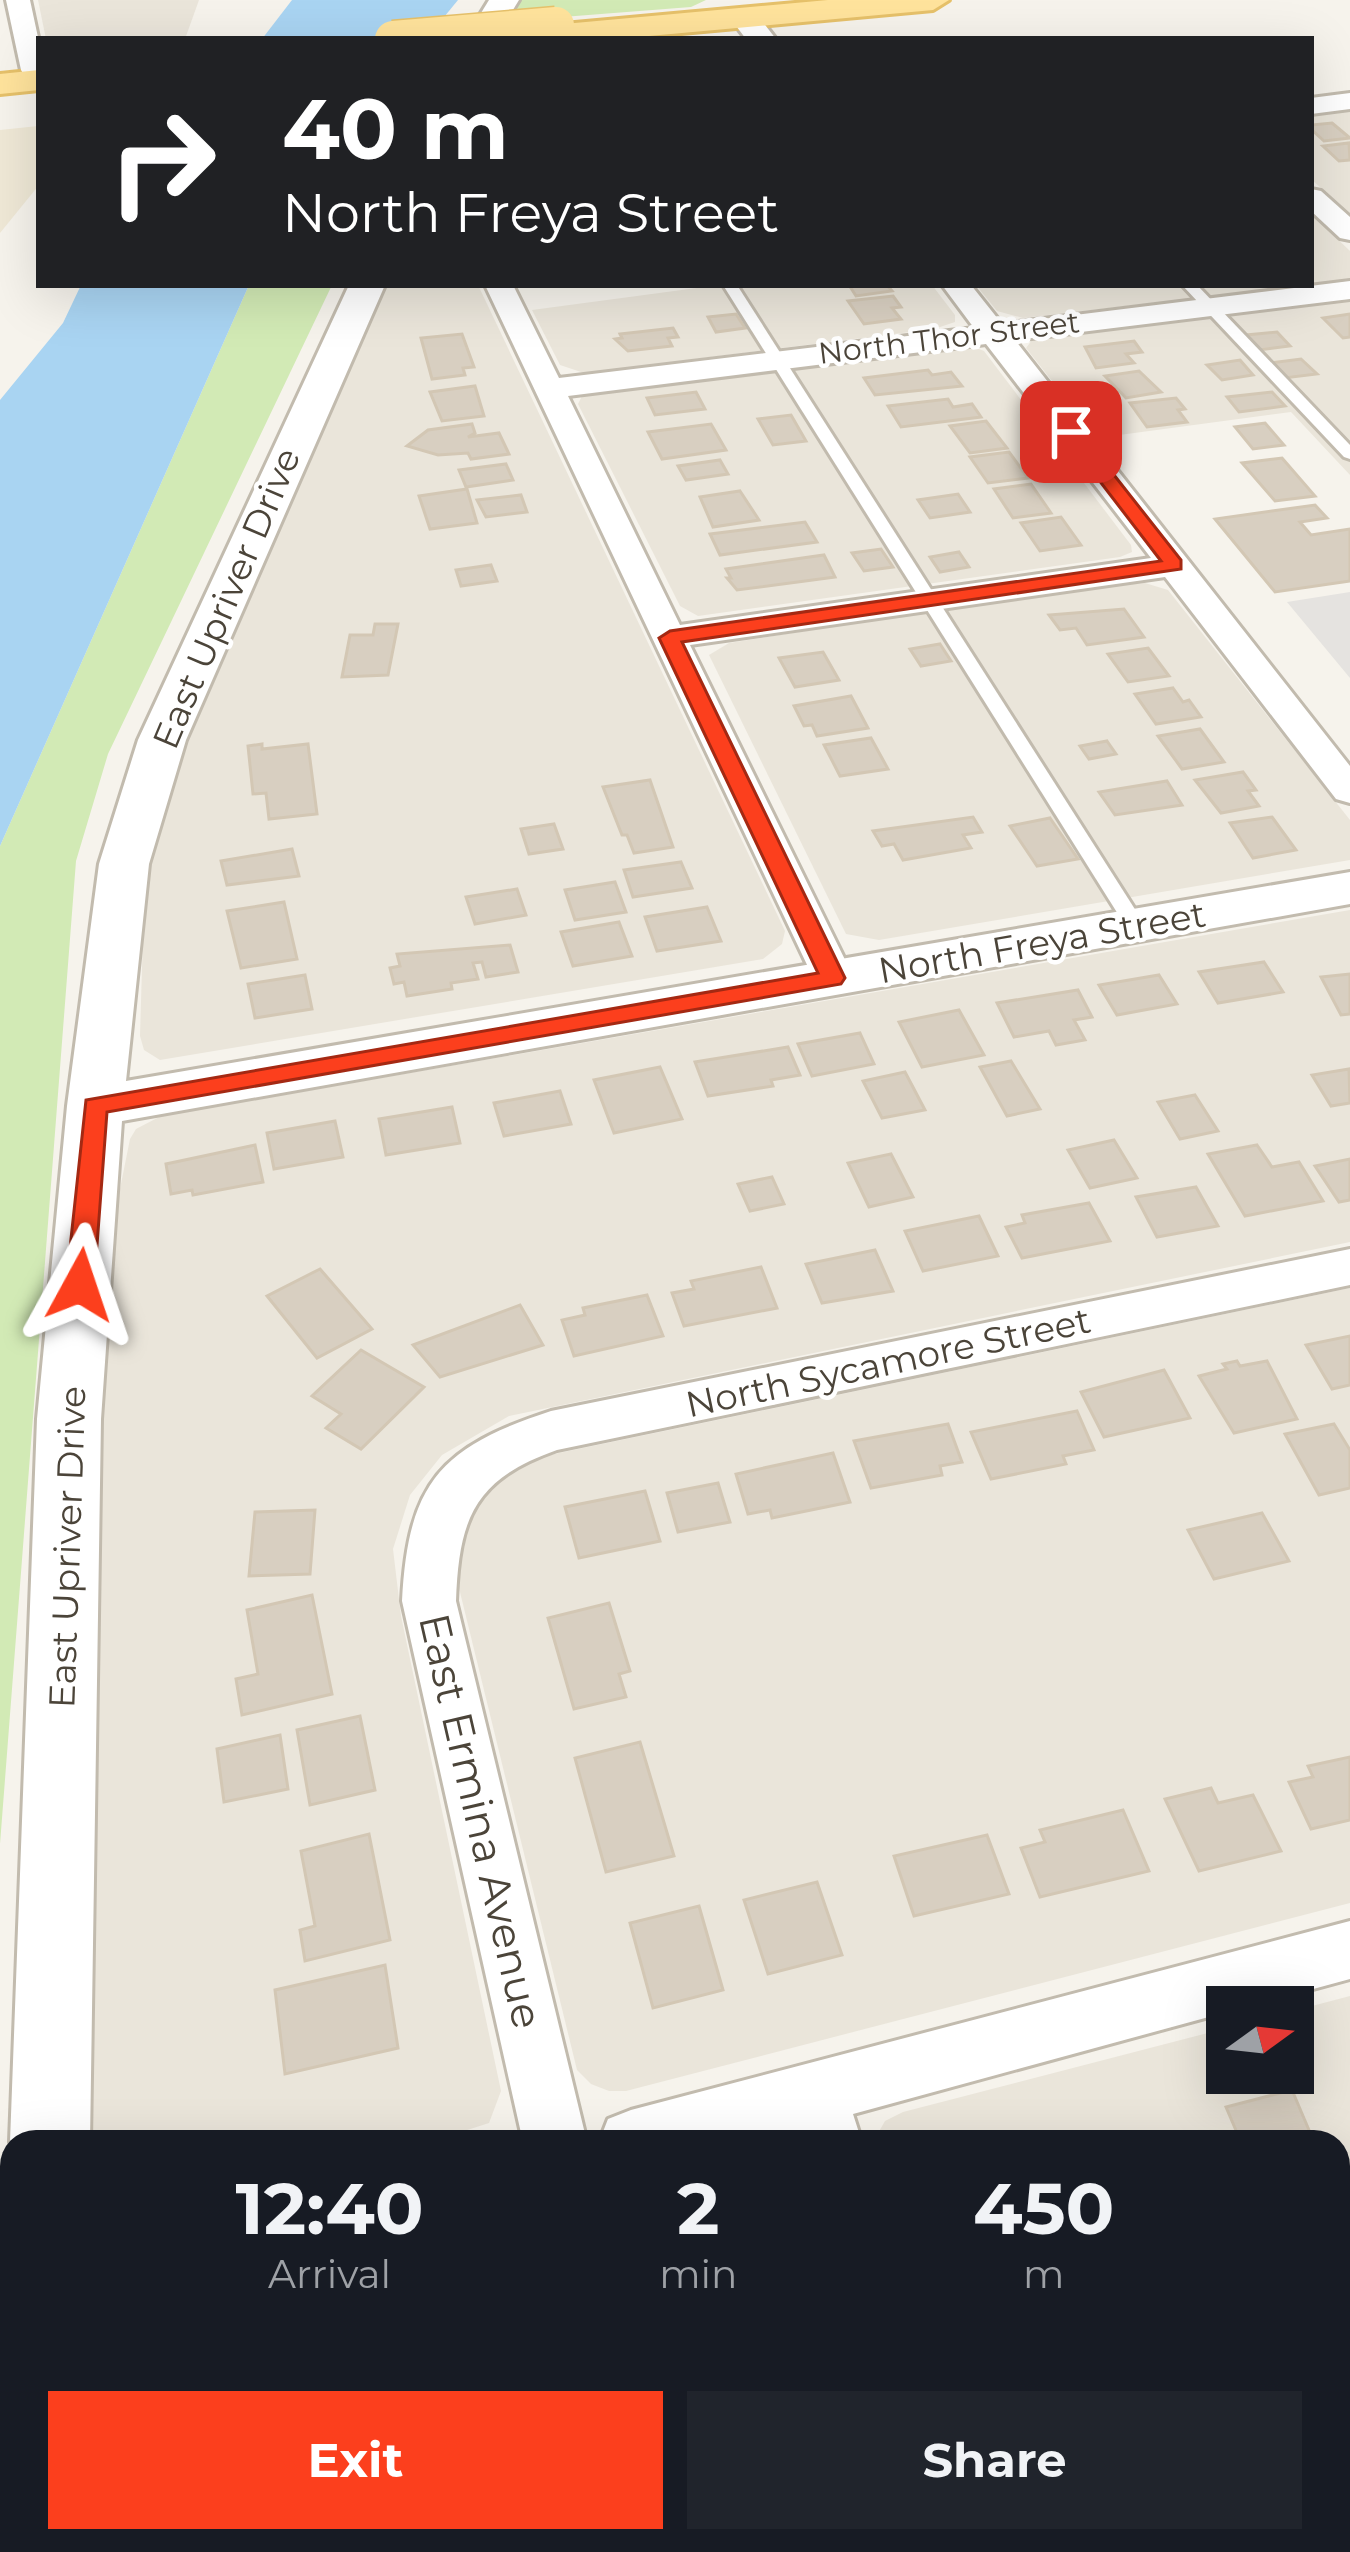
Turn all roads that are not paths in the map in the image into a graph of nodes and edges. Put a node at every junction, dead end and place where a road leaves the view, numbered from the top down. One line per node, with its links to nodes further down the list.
1 (18, 0): 10 (street)
2 (505, 0): 8 (street)
3 (826, 0): 5 (main road)
4 (933, 0): 5 (main road)
5 (744, 16): 6 (main road)
6 (552, 30): 7 (main road, bridge); 9 (main road)
7 (446, 36)
8 (483, 36)
9 (523, 36)
10 (28, 73): 11 (main road)
11 (0, 84)
12 (1350, 101): 13 (street)
13 (1314, 106)
14 (1314, 199): 15 (street)
15 (1350, 232)
16 (366, 288): 33 (street, East Upriver Drive)
17 (500, 288): 24 (street)
18 (732, 288): 23 (lane)
19 (958, 288): 22 (street)
20 (1350, 290): 21 (street, North Thor Street)
21 (1199, 296): 22 (street, North Thor Street); 25 (lane)
22 (993, 333): 23 (street, North Thor Street); 26 (street)
23 (776, 360): 24 (street, North Thor Street); 27 (lane)
24 (548, 388): 28 (street)
25 (1350, 454)
26 (1174, 565): 27 (street); 29 (street)
27 (931, 600): 28 (street); 31 (lane)
28 (670, 638): 32 (street)
29 (1350, 791)
30 (1350, 888): 31 (street, North Freya Street)
31 (1136, 926): 32 (street, North Freya Street)
32 (833, 978): 33 (street, North Freya Street)
33 (95, 1106): 38 (street, East Upriver Drive)
34 (1350, 1267): 35 (street, North Sycamore Street)
35 (448, 1500): 39 (street, East Ermina Avenue)
36 (1350, 1950): 37 (street)
37 (822, 2117): 40 (street)
38 (50, 2130)
39 (552, 2130)
40 (723, 2130)

